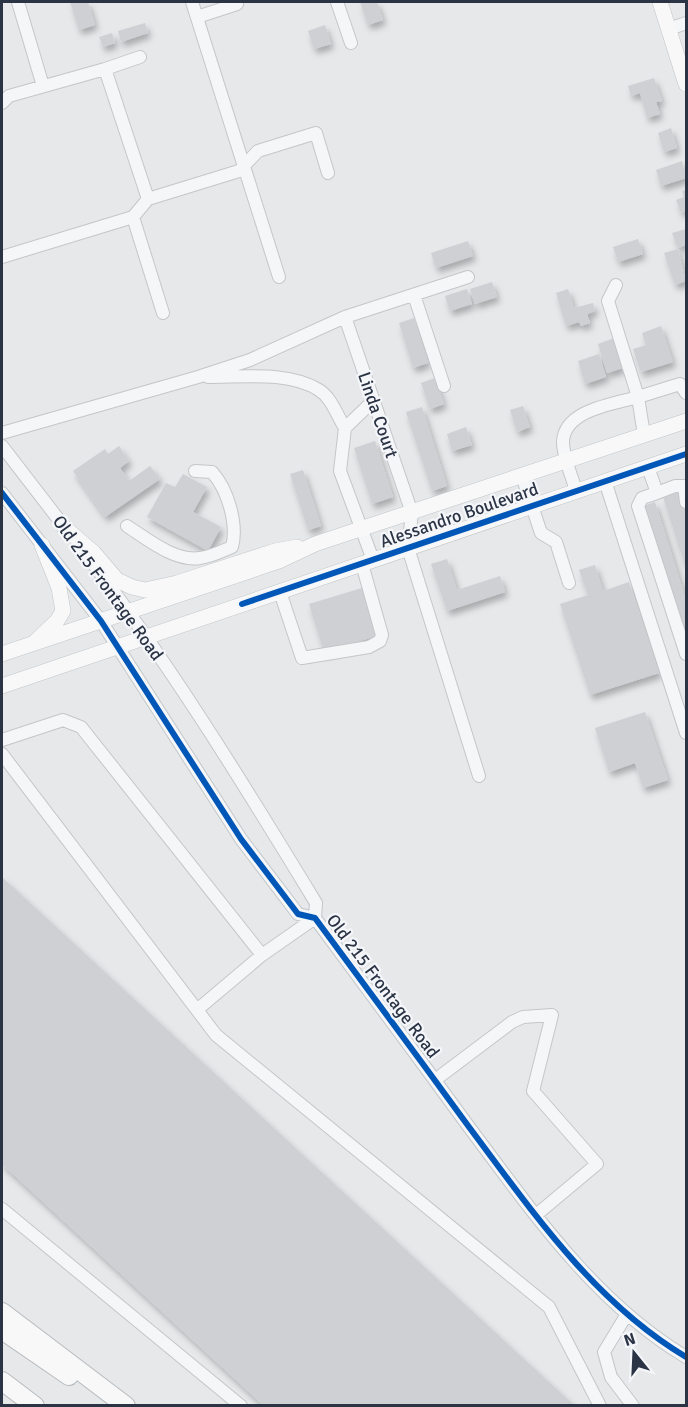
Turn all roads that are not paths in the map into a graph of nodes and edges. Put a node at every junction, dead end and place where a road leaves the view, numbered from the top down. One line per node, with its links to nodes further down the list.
1 (18, 2): 13 (street)
2 (192, 2): 6 (street)
3 (337, 2): 9 (street)
4 (660, 2): 8 (main road)
5 (237, 4): 6 (street)
6 (197, 17): 15 (street)
7 (687, 23): 8 (street)
8 (669, 29): 12 (main road)
9 (351, 43)
10 (140, 57): 11 (street)
11 (105, 69): 13 (street); 17 (street)
12 (687, 84)
13 (44, 87): 14 (street)
14 (2, 103)
15 (244, 165): 16 (street); 17 (street); 20 (street)
16 (328, 173)
17 (148, 200): 18 (street)
18 (133, 217): 19 (street); 24 (street)
19 (2, 257)
20 (279, 277)
21 (468, 277): 23 (street)
22 (616, 285): 29 (street)
23 (414, 295): 25 (street); 27 (street)
24 (164, 313)
25 (345, 317): 26 (street); 30 (street, Linda Court)
26 (198, 377): 32 (street); 33 (street)
27 (444, 386)
28 (687, 393): 29 (street)
29 (638, 397): 34 (street); 37 (street)
30 (374, 401): 32 (street); 48 (street, Linda Court)
31 (687, 421): 34 (main road, Alessandro Boulevard)
32 (345, 428): 51 (street)
33 (2, 433)
34 (644, 435): 37 (main road, Alessandro Boulevard)
35 (2, 446): 50 (street, Old 215 Frontage Road)
36 (687, 454): 38 (main road, Alessandro Boulevard)
37 (567, 461): 40 (main road, Alessandro Boulevard); 43 (street)
38 (648, 467): 41 (main road, Alessandro Boulevard); 45 (street)
39 (195, 471): 54 (street)
40 (522, 476): 47 (street); 48 (main road, Alessandro Boulevard)
41 (605, 481): 43 (main road, Alessandro Boulevard); 70 (street)
42 (685, 486): 45 (street); 46 (street)
43 (576, 491): 47 (main road, Alessandro Boulevard)
44 (2, 493): 53 (street, Old 215 Frontage Road)
45 (657, 493): 68 (street)
46 (687, 502)
47 (533, 506): 55 (main road, Alessandro Boulevard); 60 (street)
48 (412, 513): 51 (main road, Alessandro Boulevard); 55 (street)
49 (127, 526): 56 (street)
50 (64, 527): 59 (main road); 62 (street, Old 215 Frontage Road)
51 (362, 530): 52 (main road, Alessandro Boulevard); 57 (street)
52 (315, 544): 58 (main road); 62 (main road, Alessandro Boulevard)
53 (42, 545): 63 (street, Old 215 Frontage Road); 65 (main road)
54 (232, 547): 56 (street); 58 (street)
55 (408, 548): 57 (main road, Alessandro Boulevard); 73 (street)
56 (201, 558): 59 (street)
57 (367, 562): 61 (main road, Alessandro Boulevard); 61 (street)
58 (237, 563): 59 (main road)
59 (205, 574)
60 (569, 583)
61 (280, 592): 64 (main road, Alessandro Boulevard)
62 (129, 612): 63 (main road, Alessandro Boulevard); 64 (street, Old 215 Frontage Road)
63 (101, 621): 65 (main road, Alessandro Boulevard); 66 (street, Old 215 Frontage Road)
64 (146, 637): 66 (main road, Alessandro Boulevard); 74 (street, Old 215 Frontage Road)
65 (33, 644): 67 (main road, Alessandro Boulevard)
66 (118, 646): 69 (main road, Alessandro Boulevard); 74 (street, Old 215 Frontage Road)
67 (2, 654)
68 (687, 654)
69 (2, 686)
70 (687, 733)
71 (2, 740): 75 (street)
72 (2, 754): 76 (street)
73 (479, 776)
74 (315, 918): 75 (street); 77 (street, Old 215 Frontage Road)
75 (262, 955): 76 (street)
76 (198, 1009): 89 (street)
77 (435, 1080): 79 (street, Old 215 Frontage Road); 79 (street)
78 (2, 1209): 88 (street)
79 (536, 1215): 81 (street, Old 215 Frontage Road)
80 (2, 1312): 87 (highway)
81 (627, 1314): 83 (street, Old 215 Frontage Road); 90 (street)
82 (2, 1330): 86 (highway)
83 (687, 1358)
84 (2, 1382): 85 (highway)
85 (35, 1406)
86 (116, 1406)
87 (126, 1406)
88 (241, 1406)
89 (600, 1406)
90 (633, 1406)

